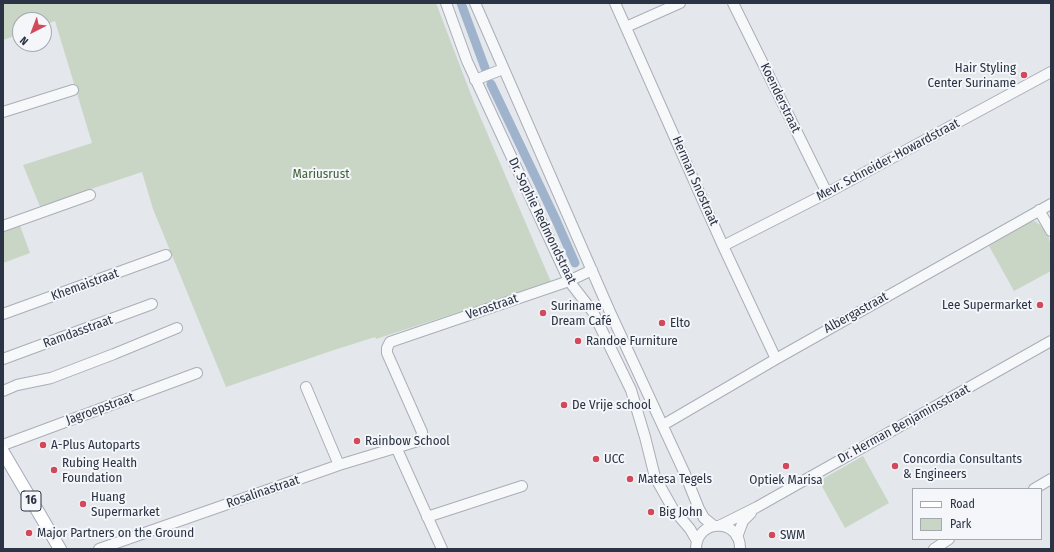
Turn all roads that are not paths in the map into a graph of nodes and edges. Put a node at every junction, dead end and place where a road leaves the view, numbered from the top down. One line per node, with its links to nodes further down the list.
1 (446, 3): 9 (street, Dr. Sophie Redmondstraat)
2 (475, 3): 7 (street, Dr. Sophie Redmondstraat)
3 (616, 3): 6 (street, Herman Snostraat)
4 (680, 3): 6 (street)
5 (733, 3): 12 (street, Koenderstraat)
6 (626, 27): 18 (street, Herman Snostraat)
7 (503, 70): 9 (street); 20 (street, Dr. Sophie Redmondstraat)
8 (1051, 72): 12 (street, Mevr. Schneider-Howardstraat)
9 (475, 80): 21 (street, Dr. Sophie Redmondstraat)
10 (73, 90): 11 (street)
11 (3, 112)
12 (827, 193): 18 (street, Mevr. Schneider-Howardstraat)
13 (90, 195): 16 (street)
14 (1051, 204): 15 (street, Albergastraat)
15 (1039, 210): 17 (street); 26 (street, Albergastraat)
16 (3, 226)
17 (1051, 231)
18 (724, 246): 26 (street, Herman Snostraat)
19 (166, 255): 23 (street, Khemaistraat)
20 (592, 270): 21 (street, Verastraat); 31 (street, Dr. Sophie Redmondstraat)
21 (569, 281): 32 (street, Verastraat); 45 (street, Dr. Sophie Redmondstraat)
22 (152, 304): 27 (street, Ramdasstraat)
23 (3, 314)
24 (177, 328): 30 (street)
25 (1051, 341): 40 (street, Dr. Herman Benjaminsstraat)
26 (776, 358): 31 (street, Albergastraat)
27 (3, 359)
28 (197, 373): 33 (street, Jagroepstraat)
29 (306, 387): 36 (street)
30 (3, 391)
31 (663, 425): 42 (street, Dr. Sophie Redmondstraat)
32 (422, 432): 34 (street, Rosalinastraat)
33 (3, 445)
34 (396, 447): 36 (street, Rosalinastraat); 41 (street)
35 (3, 452): 47 (main road, 16)
36 (339, 465): 48 (street, Rosalinastraat)
37 (1051, 479): 39 (street)
38 (522, 486): 41 (street)
39 (1036, 488)
40 (757, 507): 42 (street, Dr. Herman Benjaminsstraat); 43 (street, Dr. Herman Benjaminsstraat)
41 (427, 517): 49 (street)
42 (717, 526): 43 (street, Dr. Sophie Redmondstraat); 45 (street, Dr. Herman Benjaminsstraat)
43 (737, 536): 46 (street)
44 (948, 540): 50 (street)
45 (697, 545)
46 (740, 548)
47 (60, 549)
48 (99, 549)
49 (442, 549)
50 (934, 549)

